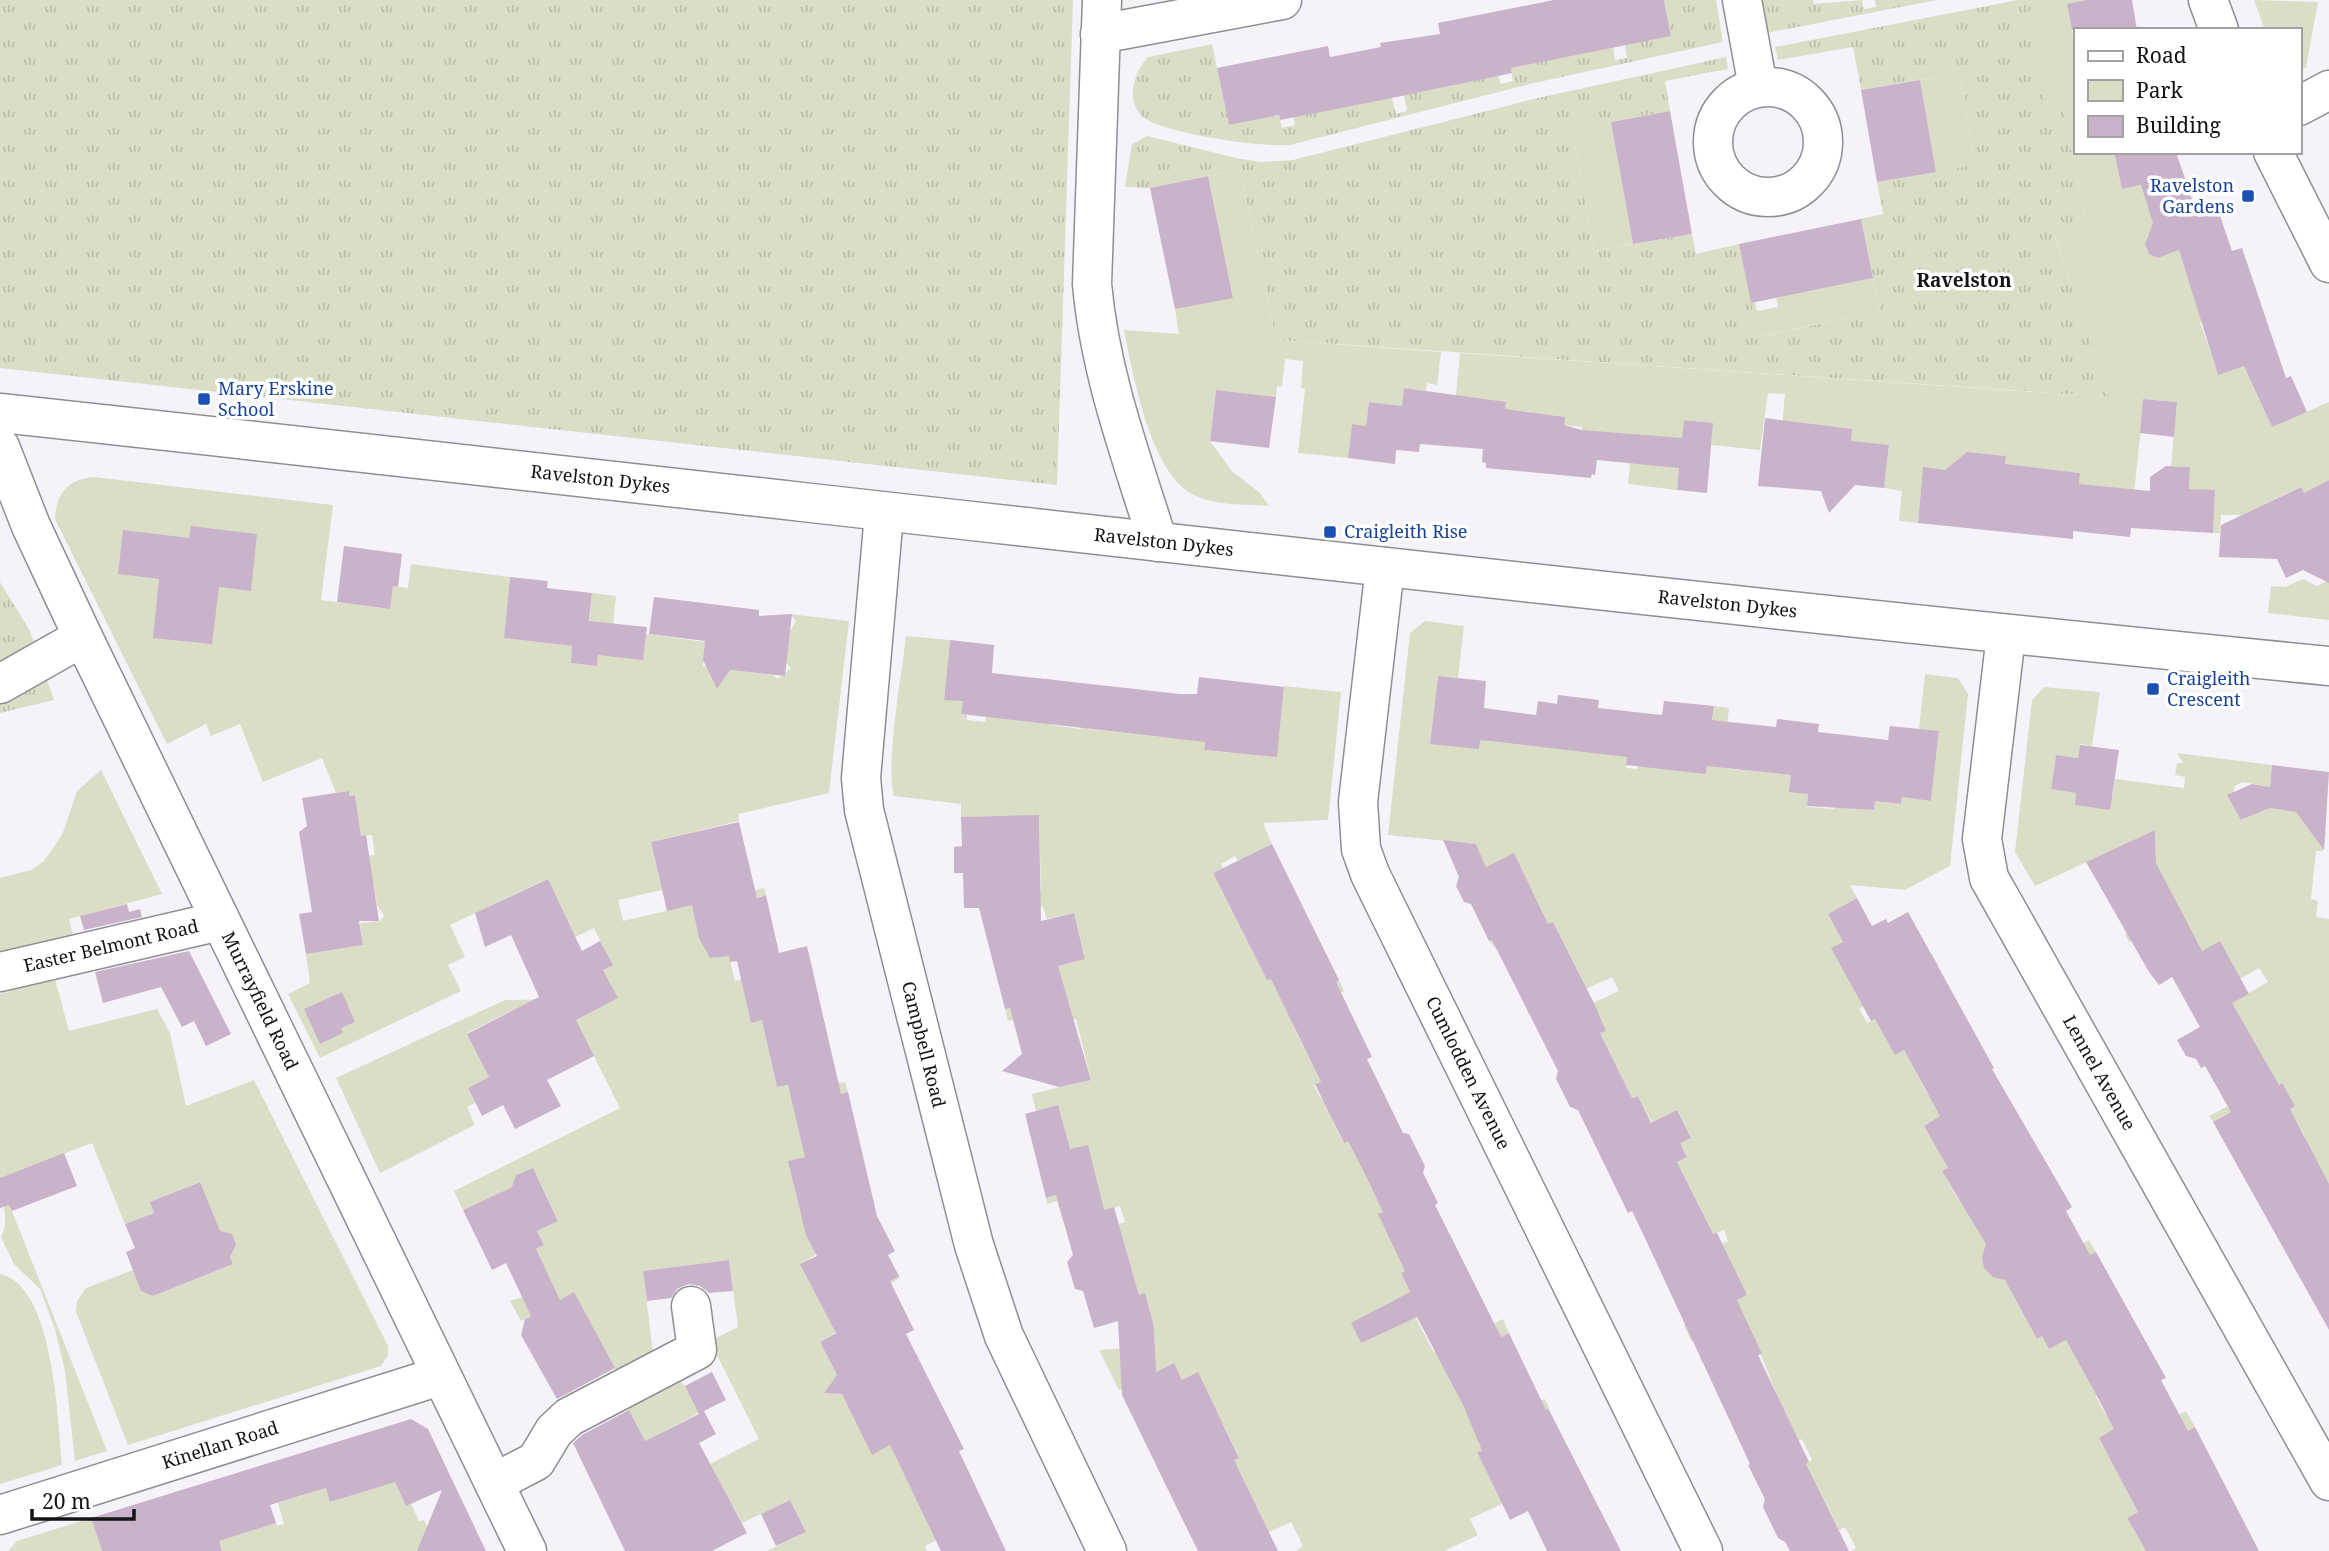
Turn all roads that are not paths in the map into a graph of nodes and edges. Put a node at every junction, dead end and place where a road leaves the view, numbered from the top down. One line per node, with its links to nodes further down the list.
1 (1282, 0): 4 (street)
2 (1741, 0): 6 (street)
3 (2208, 0): 5 (street)
4 (1101, 17): 14 (street)
5 (2218, 28)
6 (1758, 87)
7 (2329, 90): 8 (street)
8 (2301, 105)
9 (2274, 154): 10 (street)
10 (2329, 263)
11 (0, 413): 13 (street, Ravelston Dykes)
12 (0, 447): 17 (street, Murrayfield Road)
13 (884, 514): 14 (street, Ravelston Dykes); 28 (street, Campbell Road)
14 (1158, 542): 15 (street, Ravelston Dykes)
15 (1385, 567): 16 (street, Ravelston Dykes); 29 (street, Cumlodden Avenue)
16 (2006, 635): 18 (street, Ravelston Dykes); 24 (street, Lennel Avenue)
17 (83, 637): 19 (street); 20 (street, Murrayfield Road)
18 (2329, 666)
19 (0, 684)
20 (220, 920): 21 (street, Easter Belmont Road); 23 (street, Murrayfield Road)
21 (0, 972)
22 (691, 1306): 25 (street)
23 (440, 1376): 25 (street, Murrayfield Road); 26 (street, Kinellan Road)
24 (2329, 1482)
25 (494, 1483): 27 (street, Murrayfield Road)
26 (0, 1515)
27 (527, 1551)
28 (1107, 1551)
29 (1703, 1551)

